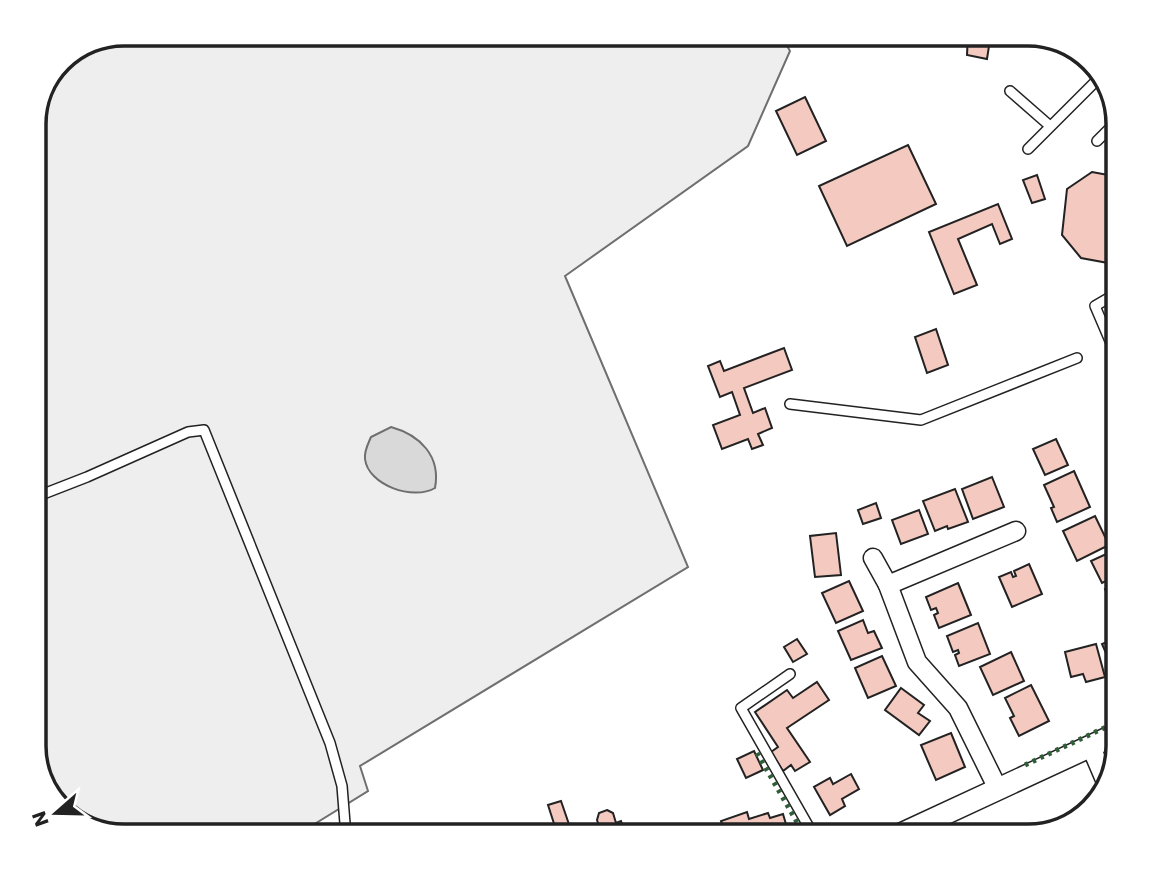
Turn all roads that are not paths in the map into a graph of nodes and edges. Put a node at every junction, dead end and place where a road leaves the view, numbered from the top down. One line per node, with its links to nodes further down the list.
1 (1094, 83): 3 (lane)
2 (1010, 91): 3 (lane)
3 (1050, 126): 6 (lane)
4 (1106, 132): 5 (lane)
5 (1097, 141)
6 (1028, 149)
7 (1106, 300): 8 (lane)
8 (1106, 332)
9 (1077, 358): 10 (lane)
10 (790, 404)
11 (46, 493): 20 (lane)
12 (1016, 531): 14 (street)
13 (873, 558): 14 (street)
14 (888, 584): 19 (street)
15 (790, 674): 21 (lane)
16 (1106, 740): 17 (street)
17 (1091, 747): 18 (street); 19 (street)
18 (1102, 772)
19 (998, 789): 22 (street)
20 (345, 824)
21 (807, 824)
22 (923, 824)

